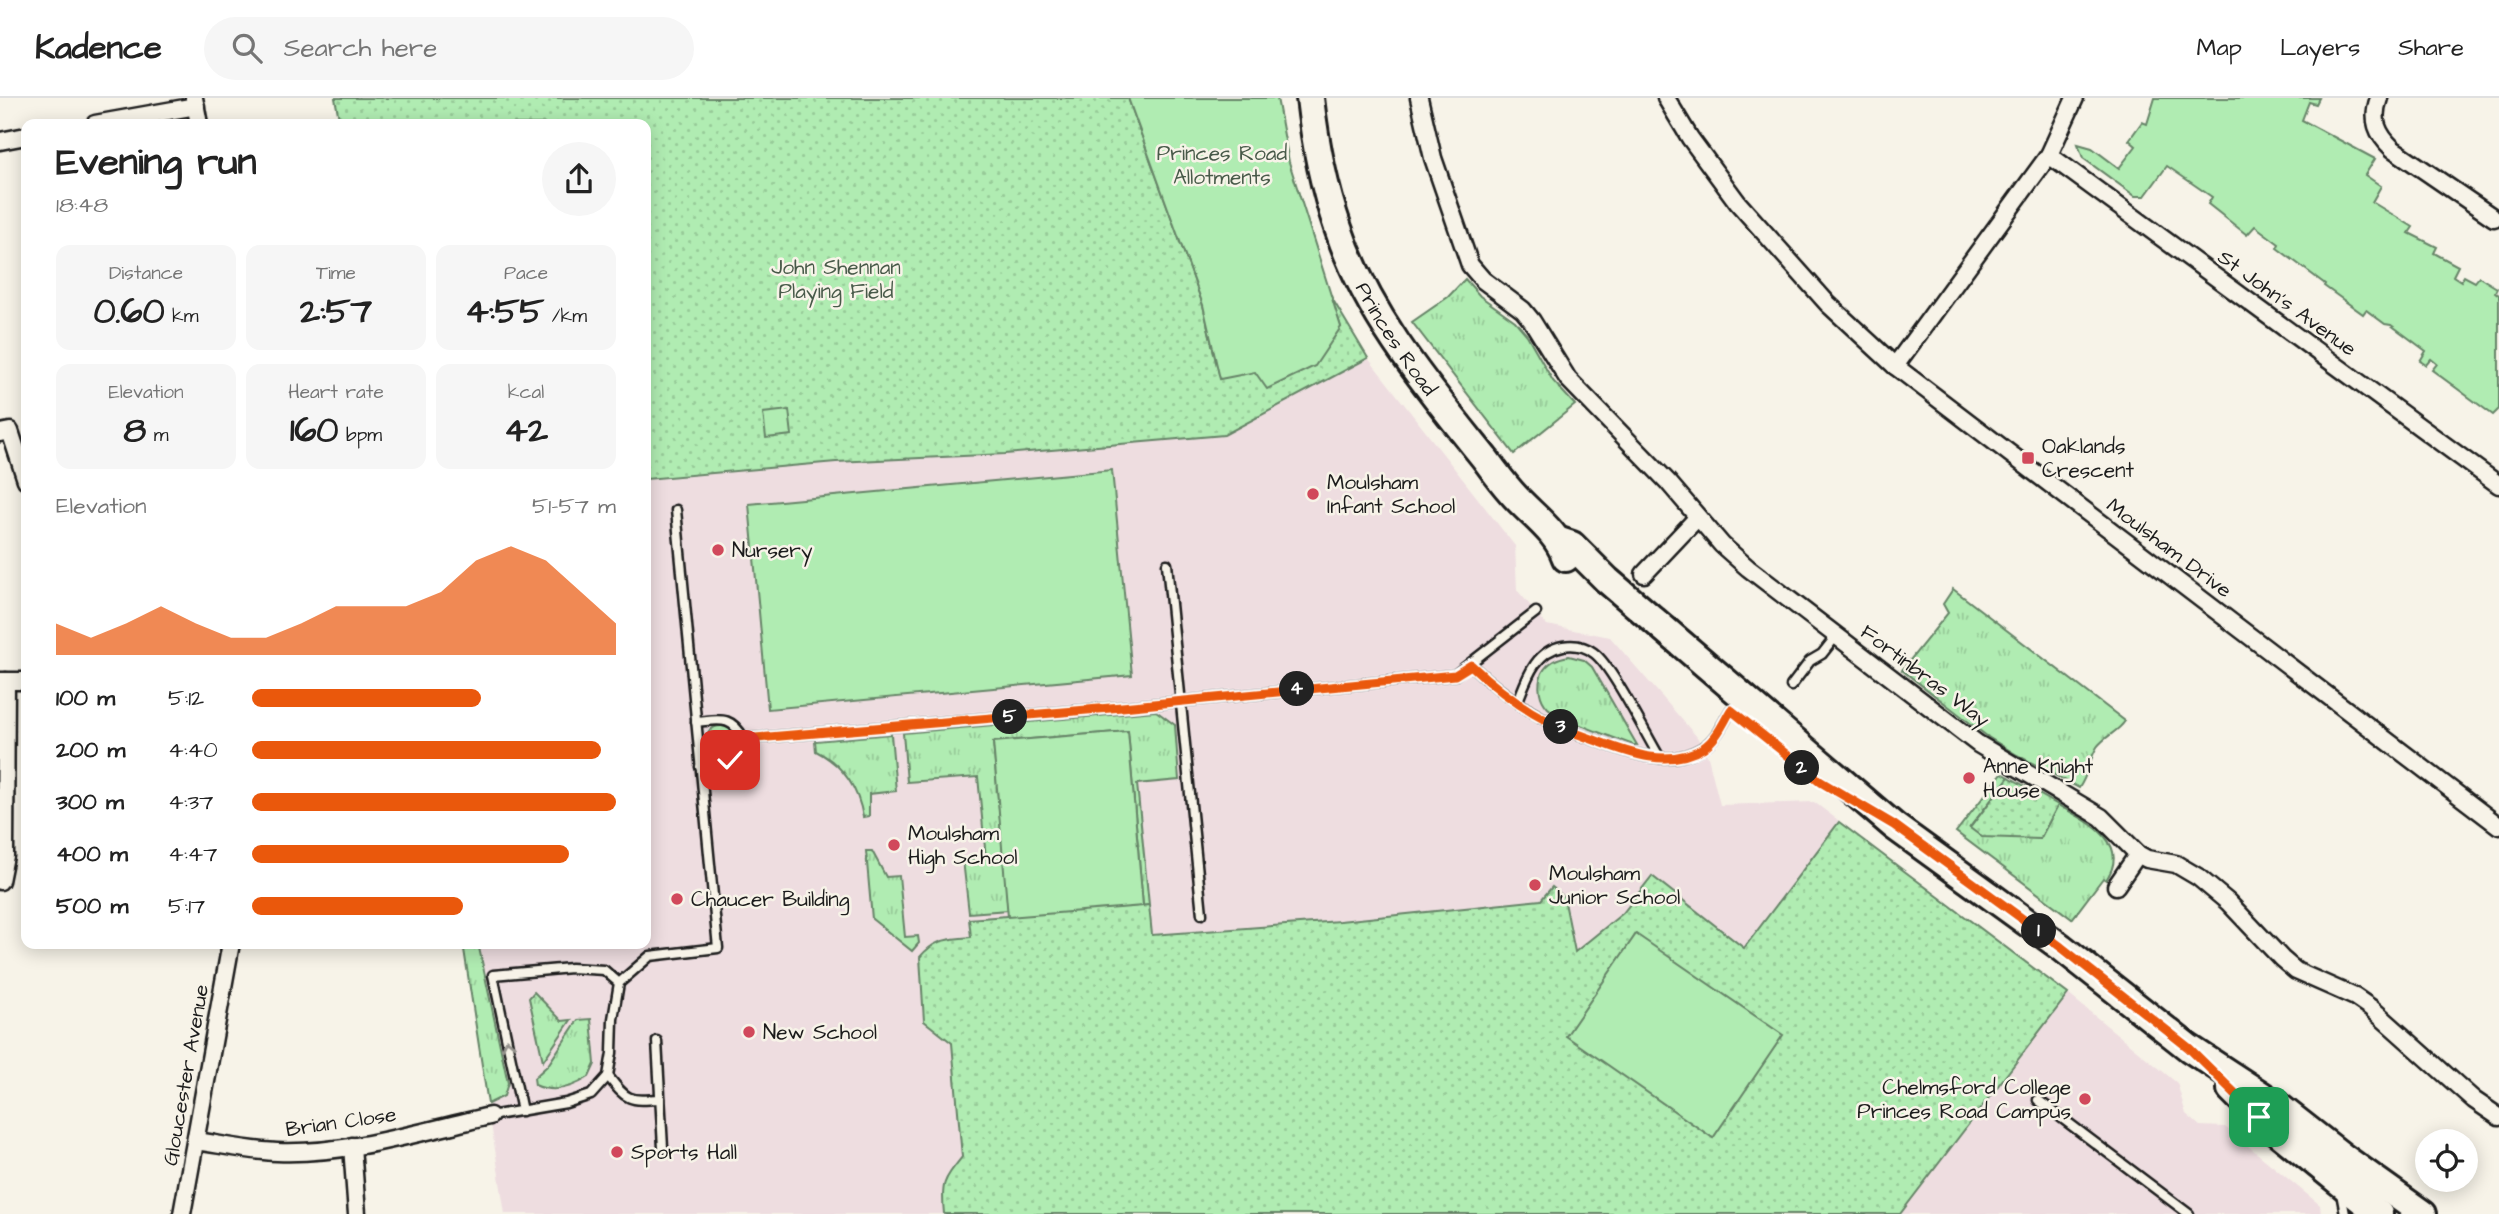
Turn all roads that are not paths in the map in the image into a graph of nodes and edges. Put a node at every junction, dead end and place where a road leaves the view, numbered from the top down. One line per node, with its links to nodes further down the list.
1 (1310, 98): 18 (main road, Princes Road)
2 (1419, 98): 17 (street, Fortinbras Way)
3 (1666, 98): 12 (street, Moulsham Drive)
4 (2075, 98): 10 (street)
5 (2379, 98): 11 (street)
6 (195, 102): 7 (street)
7 (118, 119)
8 (21, 137): 9 (street)
9 (0, 141)
10 (2049, 155): 12 (street); 15 (street, St John's Avenue)
11 (2494, 218)
12 (1895, 366): 35 (street, Moulsham Drive)
13 (0, 433): 14 (street)
14 (21, 464)
15 (2499, 485)
16 (676, 510): 30 (lane)
17 (1697, 517): 20 (street); 22 (street, Fortinbras Way)
18 (1560, 541): 29 (main road, Princes Road); 34 (main road, Princes Road)
19 (1167, 564): 27 (lane)
20 (1644, 574)
21 (1536, 612): 23 (lane)
22 (1837, 635): 26 (lane); 36 (street, Fortinbras Way)
23 (1471, 665): 27 (lane); 28 (lane)
24 (3, 681): 25 (street); 37 (street)
25 (21, 681)
26 (1791, 686)
27 (1181, 700): 31 (lane); 39 (lane)
28 (1518, 701): 32 (lane); 32 (lane)
29 (1731, 710): 32 (lane); 34 (main road, Princes Road)
30 (696, 722): 31 (lane); 33 (lane)
31 (744, 739): 33 (lane)
32 (1660, 758)
33 (700, 766): 41 (lane)
34 (1894, 825): 52 (main road, Princes Road)
35 (2499, 826)
36 (2138, 855): 38 (street); 48 (street)
37 (0, 881)
38 (2116, 886)
39 (1202, 914)
40 (230, 949): 49 (street, Gloucester Avenue)
41 (619, 983): 43 (lane); 46 (lane, one-way to 41)
42 (657, 1041): 44 (lane)
43 (608, 1076): 44 (lane); 46 (lane)
44 (660, 1099): 51 (lane)
45 (2038, 1100): 57 (lane)
46 (522, 1111): 47 (lane)
47 (490, 1116): 50 (street, Brian Close)
48 (2499, 1116)
49 (196, 1141): 50 (street, Brian Close); 55 (street, Gloucester Avenue)
50 (352, 1146): 56 (street)
51 (663, 1147)
52 (2336, 1166): 53 (main road, Princes Road); 54 (main road, Princes Road); 58 (lane)
53 (2371, 1206): 54 (lane)
54 (2418, 1210)
55 (182, 1214)
56 (357, 1214)
57 (2189, 1214)
58 (2345, 1214)

